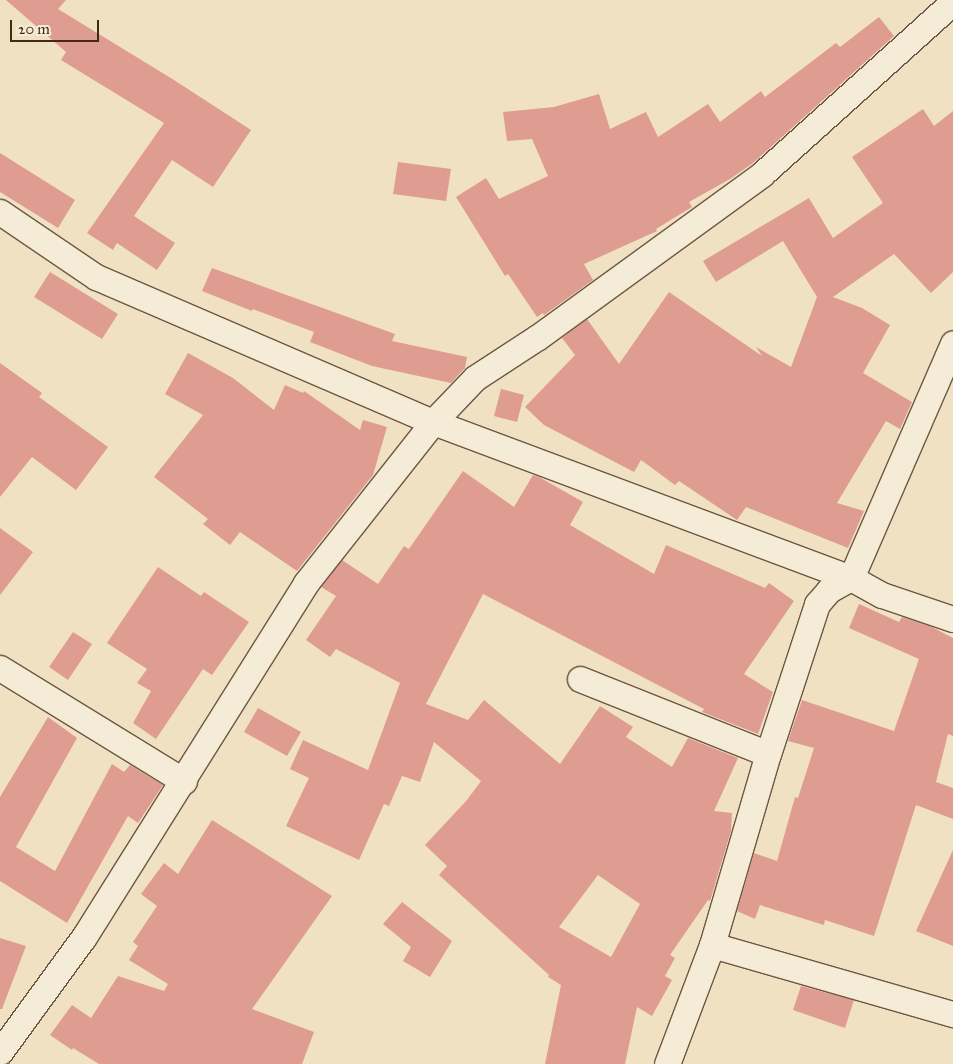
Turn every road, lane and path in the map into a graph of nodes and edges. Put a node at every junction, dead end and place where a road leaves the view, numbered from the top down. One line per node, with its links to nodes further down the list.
1 (953, 2): 4 (street)
2 (0, 212): 4 (street)
3 (953, 343): 5 (street)
4 (433, 422): 5 (street); 10 (street)
5 (851, 578): 6 (street); 9 (street)
6 (953, 619)
7 (0, 668): 10 (street)
8 (580, 679): 9 (street)
9 (768, 754): 11 (street)
10 (184, 781): 13 (street)
11 (712, 945): 12 (street); 14 (street)
12 (953, 1014)
13 (0, 1052)
14 (667, 1064)

